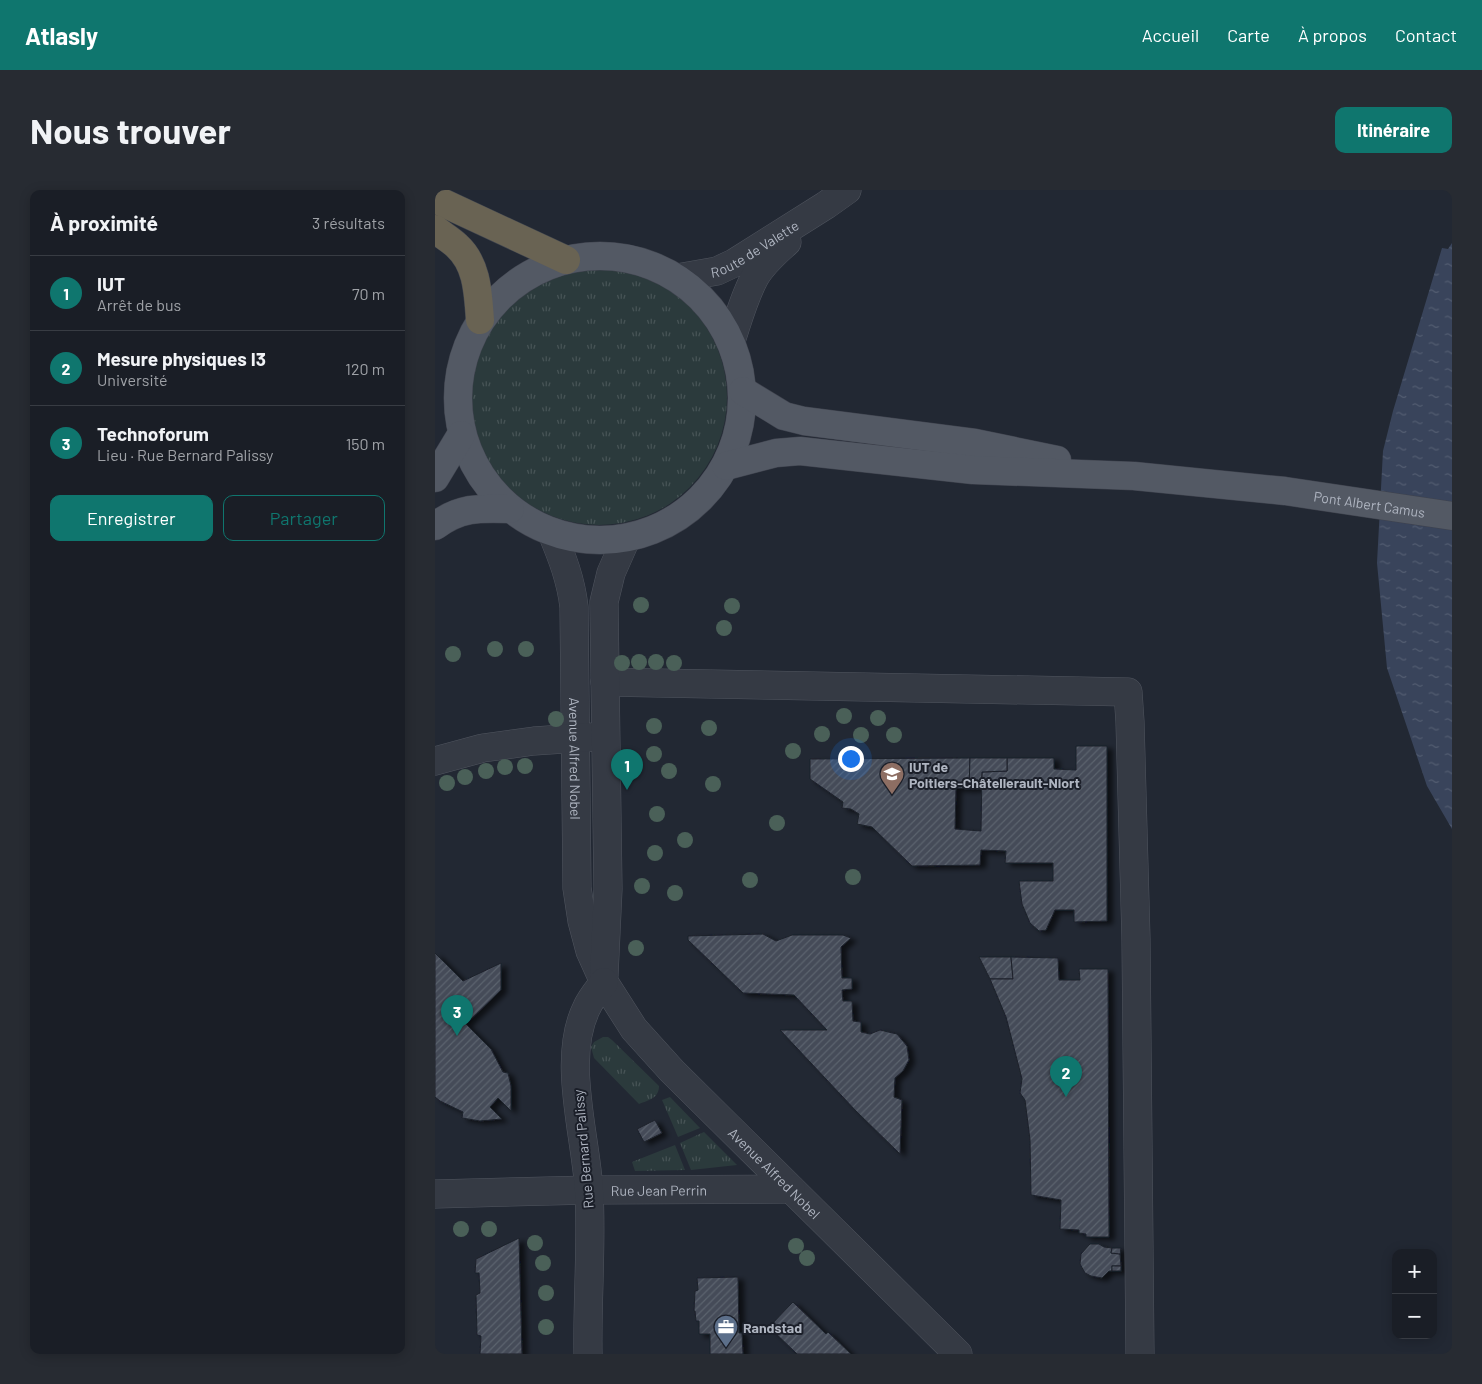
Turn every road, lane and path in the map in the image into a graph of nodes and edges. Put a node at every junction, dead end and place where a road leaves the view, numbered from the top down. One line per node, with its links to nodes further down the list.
1 (837, 198): 5 (street, Route de Valette); 7 (street, Route de Valette)
2 (435, 199): 4 (highway)
3 (435, 229): 6 (highway)
4 (566, 260): 5 (main road); 6 (main road)
5 (677, 278): 7 (main road)
6 (480, 320): 9 (main road)
7 (731, 341): 8 (main road)
8 (743, 391): 10 (main road); 11 (main road)
9 (461, 435): 12 (main road); 13 (main road)
10 (726, 466): 11 (main road); 17 (main road)
11 (1135, 476): 14 (main road, Pont Albert Camus)
12 (435, 478)
13 (509, 509): 15 (main road); 16 (main road)
14 (1452, 516)
15 (435, 526)
16 (552, 533): 17 (main road); 19 (street, Avenue Alfred Nobel)
17 (626, 539): 18 (street)
18 (605, 682): 20 (street); 28 (street)
19 (577, 737): 20 (street); 21 (street); 22 (street, Avenue Alfred Nobel)
20 (605, 737): 22 (street)
21 (435, 761)
22 (604, 982): 23 (street, Avenue Alfred Nobel); 24 (street, Rue Bernard Palissy)
23 (791, 1189): 24 (street, Rue Jean Perrin); 27 (street, Avenue Alfred Nobel)
24 (589, 1190): 25 (street, Rue Jean Perrin); 26 (street, Rue Bernard Palissy)
25 (435, 1194)
26 (588, 1354)
27 (957, 1354)
28 (1140, 1354)

